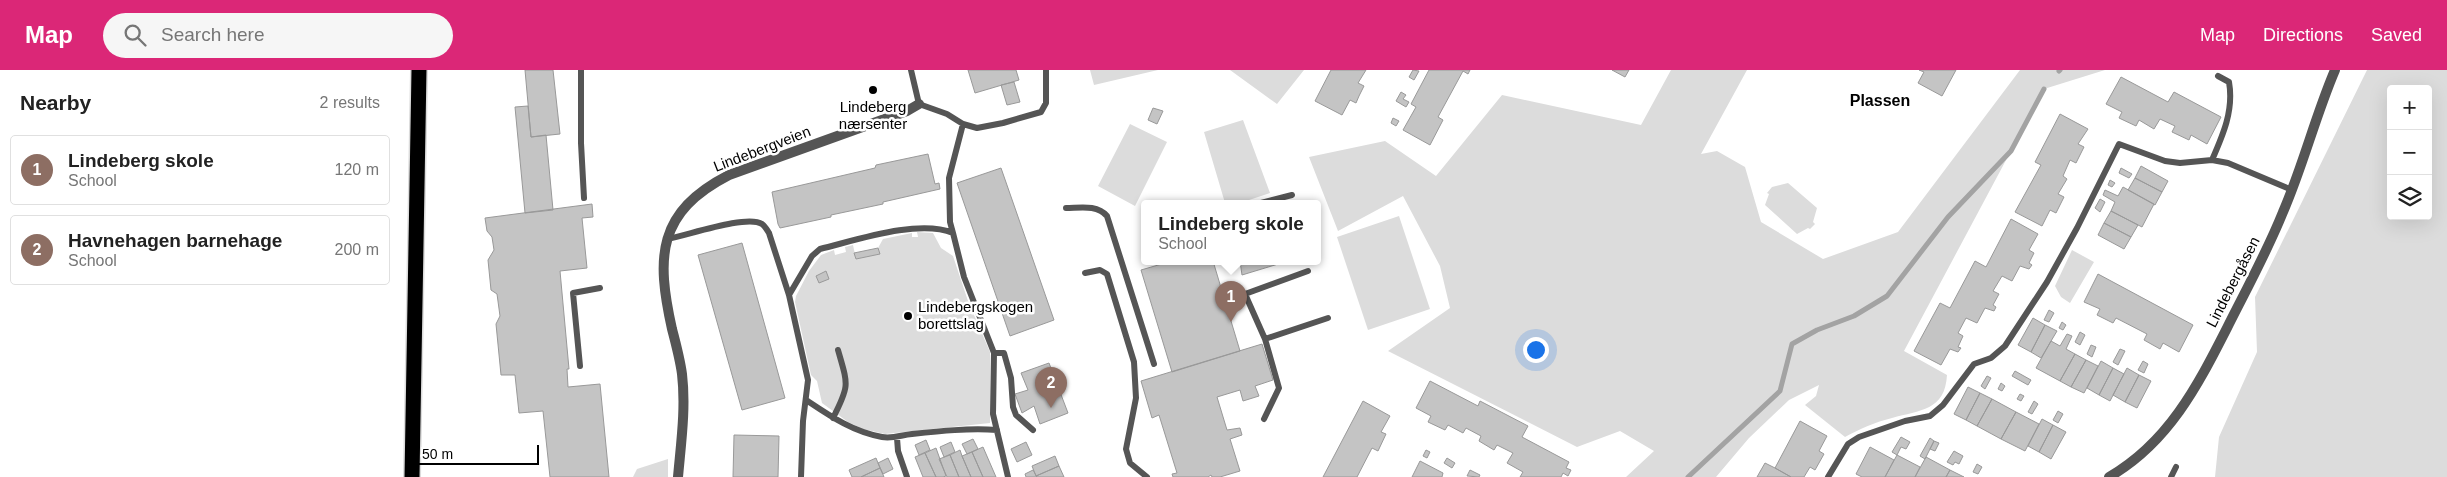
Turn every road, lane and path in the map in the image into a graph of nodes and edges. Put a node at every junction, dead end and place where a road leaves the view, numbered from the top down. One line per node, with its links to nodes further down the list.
1 (419, 70): 34 (highway)
2 (581, 70): 12 (lane)
3 (911, 70): 7 (lane)
4 (1046, 70): 8 (lane)
5 (2335, 70): 10 (street, Lindebergåsen)
6 (2218, 76): 9 (lane)
7 (919, 104): 8 (lane); 16 (street, Lindebergveien)
8 (963, 124): 15 (lane)
9 (2212, 160): 10 (lane); 40 (lane)
10 (2292, 190): 41 (street, Lindebergåsen)
11 (1292, 195): 13 (lane)
12 (584, 198)
13 (1273, 200)
14 (1066, 208): 25 (lane)
15 (954, 233): 20 (lane); 24 (lane)
16 (667, 240): 20 (lane); 35 (street, Lindebergveien)
17 (1308, 271): 22 (lane)
18 (1085, 273): 39 (lane)
19 (600, 288): 26 (lane)
20 (789, 295): 27 (lane)
21 (1328, 318): 22 (lane)
22 (1265, 339): 29 (lane)
23 (838, 350): 28 (lane)
24 (994, 353): 30 (lane); 31 (lane)
25 (1154, 364)
26 (580, 366)
27 (806, 400): 28 (lane); 36 (lane)
28 (833, 418): 32 (lane)
29 (1264, 419)
30 (997, 430): 32 (lane); 38 (lane)
31 (1033, 430)
32 (897, 438): 37 (lane)
33 (2176, 467): 42 (lane)
34 (412, 477)
35 (678, 477)
36 (801, 477)
37 (907, 477)
38 (1008, 477)
39 (1147, 477)
40 (1828, 477)
41 (2110, 477)
42 (2171, 477)

